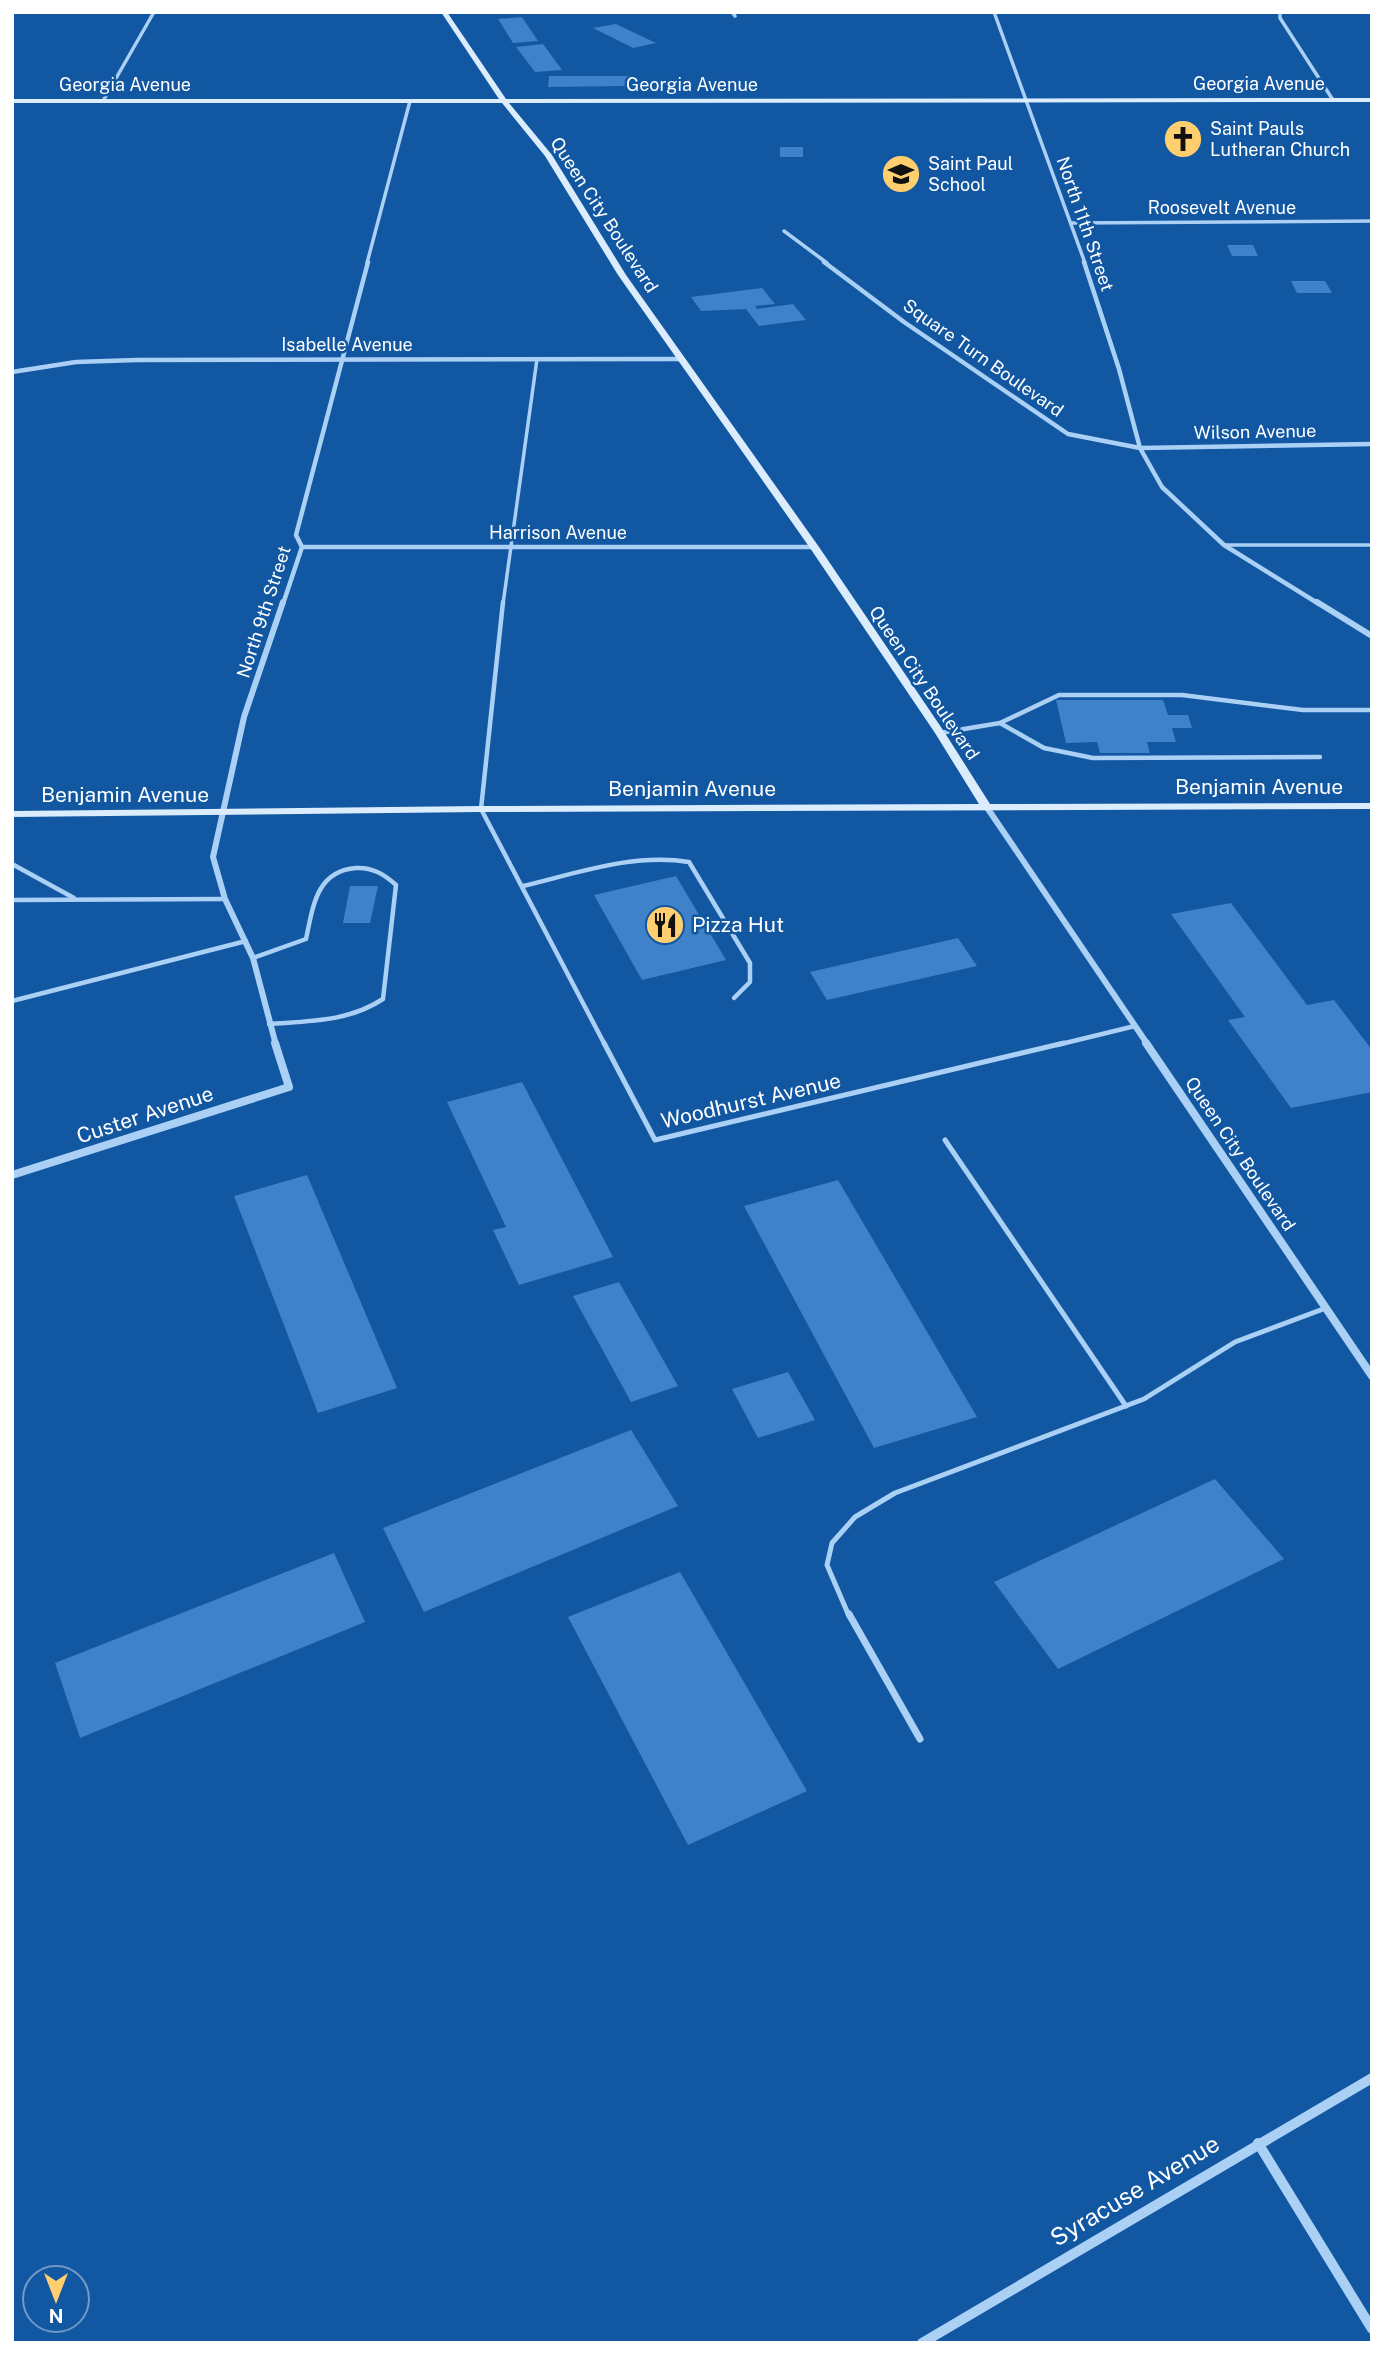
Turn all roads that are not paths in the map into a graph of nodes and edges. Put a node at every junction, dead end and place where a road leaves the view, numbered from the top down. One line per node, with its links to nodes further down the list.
1 (154, 12): 5 (street)
2 (444, 12): 10 (street, Queen City Boulevard)
3 (994, 12): 11 (street, North 11th Street)
4 (1280, 12): 6 (street)
5 (103, 100): 8 (street, Georgia Avenue); 9 (street, Georgia Avenue)
6 (1333, 100): 7 (street, Georgia Avenue); 11 (street, Georgia Avenue)
7 (1372, 100)
8 (12, 101)
9 (410, 101): 10 (street, Georgia Avenue); 15 (street, North 9th Street)
10 (504, 101): 11 (street, Georgia Avenue); 17 (street, Queen City Boulevard)
11 (1026, 101): 13 (street, North 11th Street)
12 (1372, 221): 13 (street, Roosevelt Avenue)
13 (1072, 223): 20 (street, North 11th Street)
14 (784, 231): 20 (street, Square Turn Boulevard)
15 (342, 359): 16 (street, Isabelle Avenue); 18 (street, Isabelle Avenue); 23 (street, North 9th Street)
16 (537, 359): 17 (street, Isabelle Avenue); 24 (lane)
17 (682, 359): 25 (street, Queen City Boulevard)
18 (12, 372)
19 (1372, 444): 20 (street, Wilson Avenue)
20 (1140, 448): 21 (street)
21 (1224, 545): 22 (lane); 26 (street)
22 (1372, 545)
23 (302, 547): 24 (street, Harrison Avenue); 35 (street, North 9th Street)
24 (509, 547): 25 (street, Harrison Avenue); 33 (lane)
25 (814, 547): 29 (street, Queen City Boulevard)
26 (1372, 636)
27 (1372, 710): 28 (lane)
28 (1000, 723): 29 (lane); 30 (lane)
29 (940, 733): 31 (street, Queen City Boulevard)
30 (1320, 757)
31 (986, 806): 32 (street, Benjamin Avenue); 33 (street, Benjamin Avenue); 46 (street, Queen City Boulevard)
32 (1372, 806)
33 (481, 809): 35 (street, Benjamin Avenue); 37 (lane, Woodhurst Avenue)
34 (12, 814): 35 (street, Benjamin Avenue)
35 (222, 814): 38 (street, North 9th Street)
36 (12, 863): 40 (lane)
37 (523, 886): 43 (lane); 46 (lane, Woodhurst Avenue)
38 (225, 899): 40 (lane); 41 (street, North 9th Street)
39 (12, 900): 40 (lane)
40 (77, 900)
41 (246, 941): 42 (street, North 9th Street); 44 (lane)
42 (253, 958): 45 (street, North 9th Street); 45 (lane)
43 (734, 998)
44 (12, 1001)
45 (269, 1024): 47 (street, North 9th Street)
46 (1135, 1026): 50 (street, Queen City Boulevard)
47 (289, 1087): 49 (street, Custer Avenue)
48 (945, 1140): 52 (lane)
49 (12, 1175)
50 (1326, 1308): 51 (street, Queen City Boulevard); 52 (lane)
51 (1372, 1376)
52 (1126, 1406): 53 (lane)
53 (920, 1739)
54 (1372, 2078): 55 (street, Syracuse Avenue)
55 (1258, 2143): 56 (street); 57 (street, Syracuse Avenue)
56 (1372, 2329)
57 (922, 2343)

